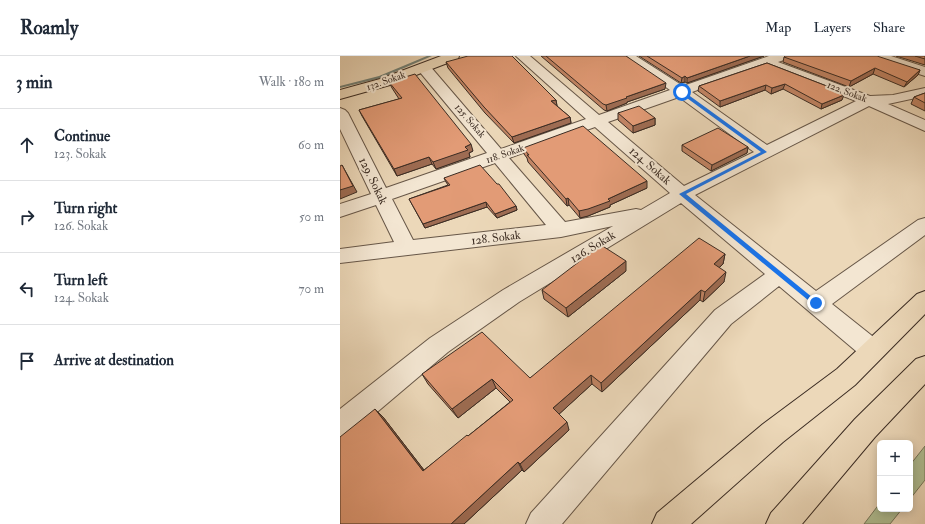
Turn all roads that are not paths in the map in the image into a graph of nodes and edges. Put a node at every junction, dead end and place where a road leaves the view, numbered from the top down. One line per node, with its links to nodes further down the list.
1 (453, 56): 7 (main road, 132. Sokak)
2 (522, 56): 14 (street, 124. Sokak)
3 (627, 56): 9 (street)
4 (782, 56): 6 (street, 118. Sokak)
5 (878, 56): 8 (street)
6 (767, 62): 9 (street, 118. Sokak); 12 (street, 122. Sokak)
7 (424, 68): 11 (main road, 132. Sokak); 17 (street, 125. Sokak)
8 (925, 72)
9 (682, 92): 14 (street, 118. Sokak); 16 (street)
10 (925, 92): 12 (street)
11 (340, 96)
12 (868, 100): 15 (street, 122. Sokak); 16 (street, 126. Sokak)
13 (340, 113): 19 (street, 129. Sokak)
14 (598, 121): 17 (street, 118. Sokak); 18 (street, 124. Sokak)
15 (925, 126)
16 (765, 152): 18 (street, 126. Sokak)
17 (500, 156): 19 (street, 118. Sokak); 23 (street, 125. Sokak)
18 (682, 194): 21 (street, 126. Sokak); 26 (street, 124. Sokak)
19 (382, 197): 20 (street, 118. Sokak); 24 (street, 129. Sokak)
20 (340, 211)
21 (652, 212): 23 (street, 128. Sokak); 31 (street, 126. Sokak)
22 (925, 225): 28 (street)
23 (561, 230): 24 (street, 128. Sokak)
24 (407, 248): 25 (street, 128. Sokak)
25 (340, 256)
26 (780, 274): 28 (street, 124. Sokak); 32 (street)
27 (925, 300): 29 (main road)
28 (816, 303): 29 (street, 124. Sokak)
29 (872, 350): 33 (main road)
30 (924, 368): 34 (main road)
31 (340, 426)
32 (542, 524)
33 (668, 524)
34 (782, 524)

